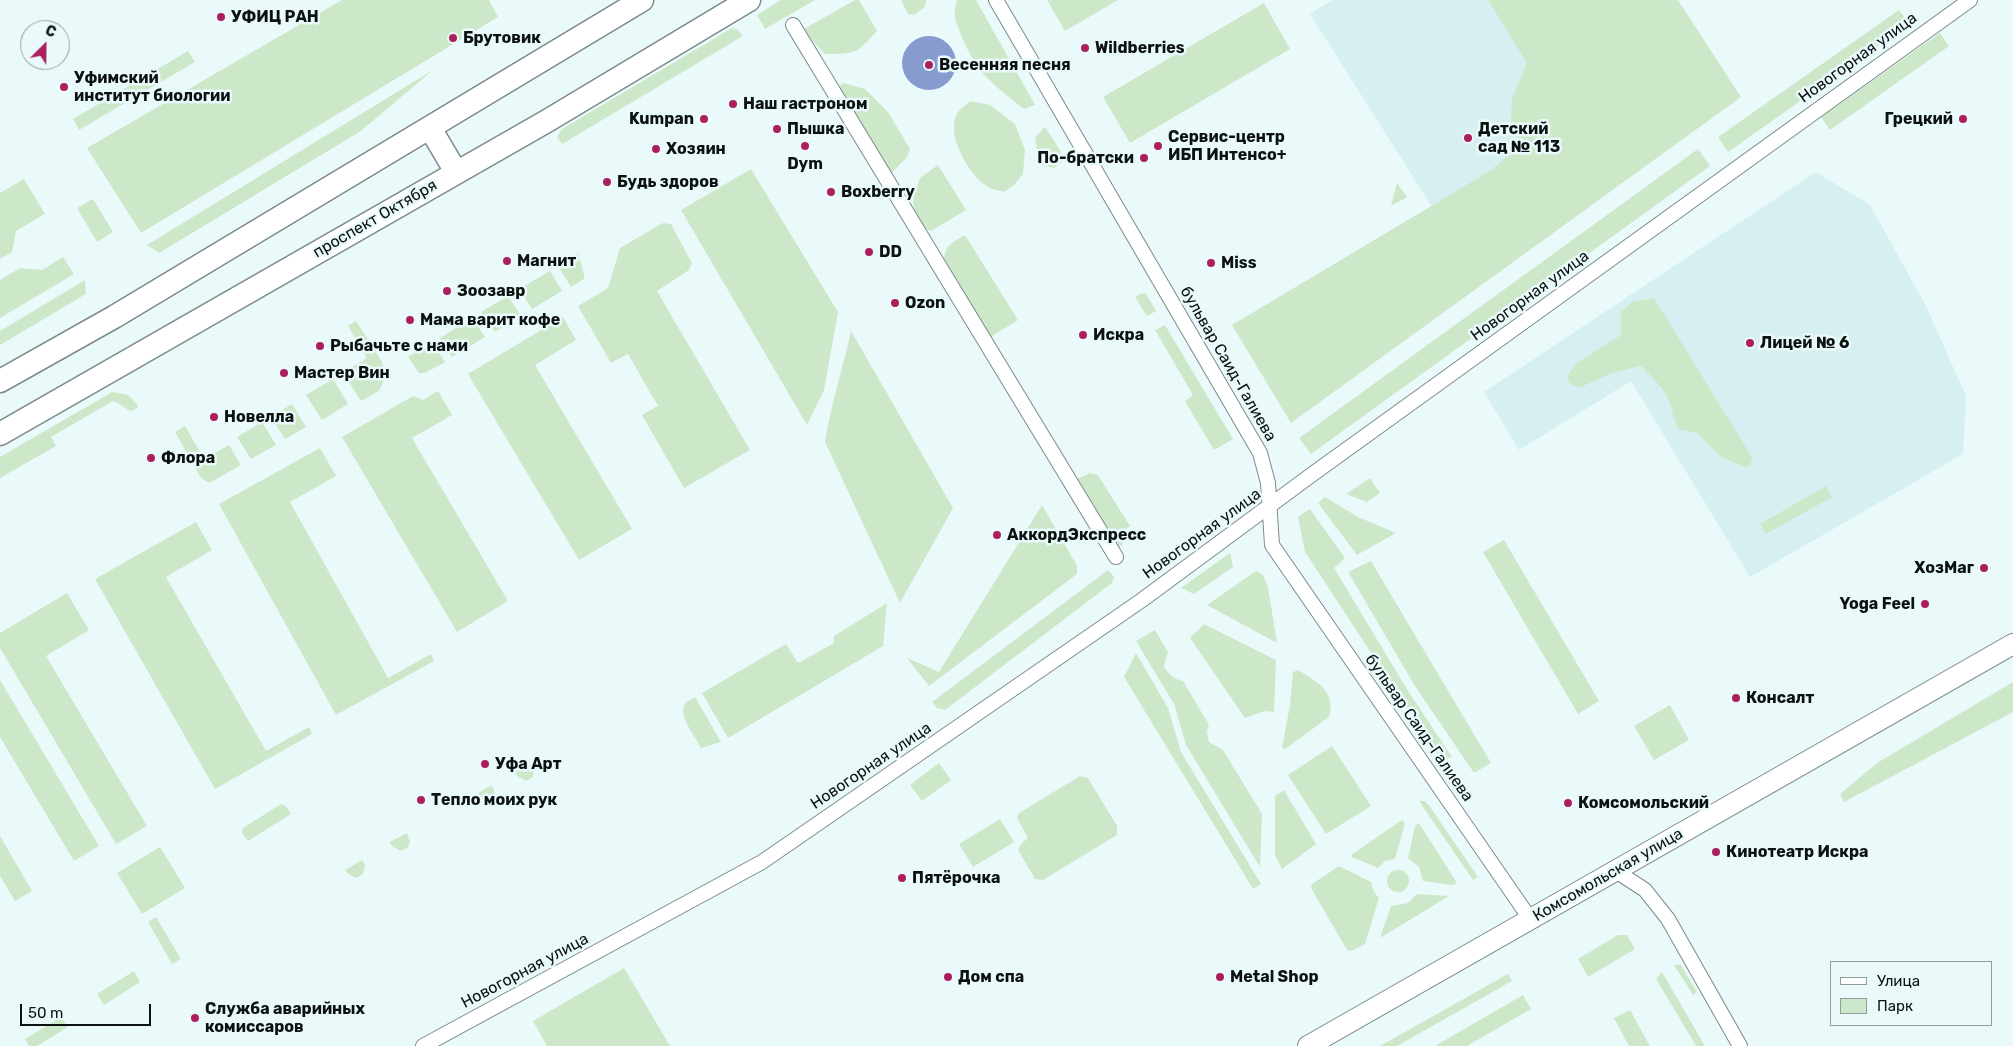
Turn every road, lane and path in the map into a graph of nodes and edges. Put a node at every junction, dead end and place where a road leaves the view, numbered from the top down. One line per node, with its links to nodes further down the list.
1 (642, 0): 6 (main road)
2 (749, 0): 7 (main road, проспект Октября)
3 (996, 0): 10 (street, бульвар Саид-Галиева)
4 (1970, 0): 10 (street, Новогорная улица)
5 (793, 25): 11 (street)
6 (430, 128): 7 (main road); 8 (main road)
7 (456, 172): 9 (main road, проспект Октября)
8 (0, 382)
9 (0, 434)
10 (1269, 506): 14 (street, бульвар Саид-Галиева); 15 (street, Новогорная улица)
11 (1116, 558)
12 (2013, 644): 13 (main road, Комсомольская улица)
13 (1616, 871): 14 (main road, Комсомольская улица); 17 (street)
14 (1531, 920): 16 (main road, Комсомольская улица)
15 (423, 1046)
16 (1308, 1046)
17 (1740, 1046)

